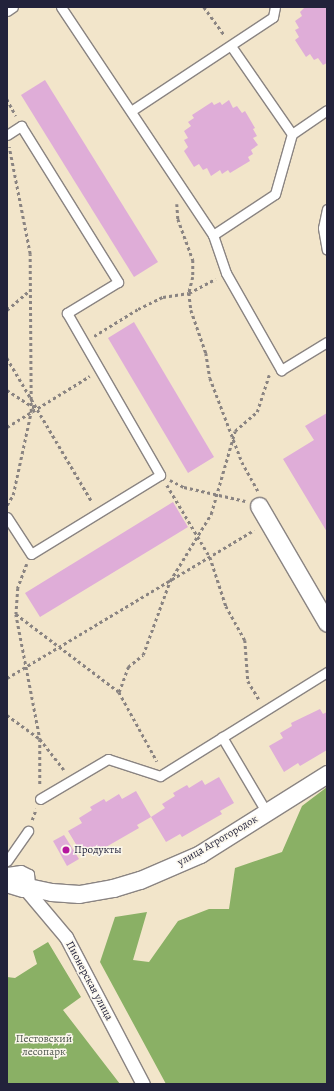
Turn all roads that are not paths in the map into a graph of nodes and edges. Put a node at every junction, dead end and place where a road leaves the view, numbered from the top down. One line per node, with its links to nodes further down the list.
1 (13, 7): 4 (lane)
2 (61, 7): 7 (lane)
3 (275, 7): 5 (lane)
4 (7, 11)
5 (231, 46): 7 (lane); 8 (lane)
6 (327, 110): 8 (lane)
7 (131, 112): 11 (lane)
8 (292, 134): 11 (lane)
9 (7, 135): 15 (lane)
10 (327, 209): 12 (lane)
11 (213, 234): 13 (lane)
12 (327, 250)
13 (327, 342)
14 (252, 503): 16 (street)
15 (7, 517)
16 (327, 623)
17 (327, 672): 18 (lane)
18 (222, 737): 20 (lane); 21 (lane)
19 (327, 774): 21 (street, улица Агрогородок)
20 (40, 799)
21 (267, 813): 25 (street, улица Агрогородок)
22 (28, 831): 23 (lane)
23 (7, 861)
24 (7, 872): 25 (lane)
25 (15, 883): 26 (street, Пионерская улица)
26 (143, 1084)

